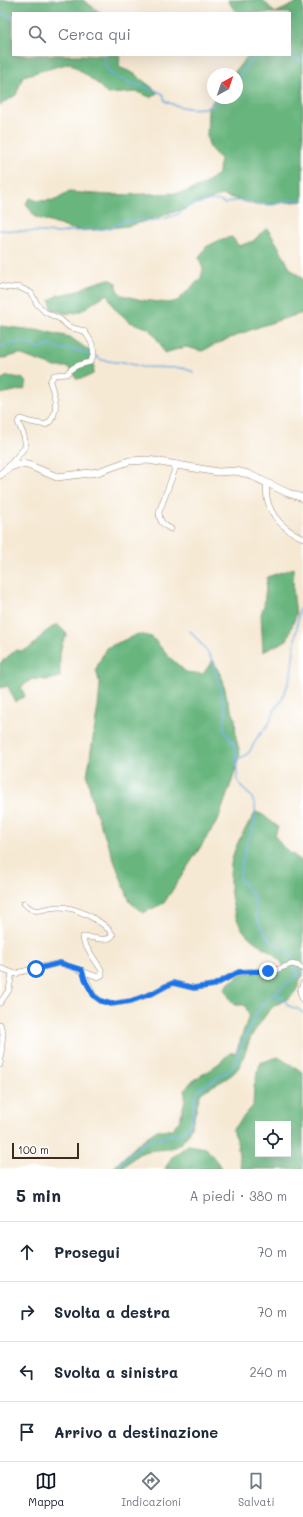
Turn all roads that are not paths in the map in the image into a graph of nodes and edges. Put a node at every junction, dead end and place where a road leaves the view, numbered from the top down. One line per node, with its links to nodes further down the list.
1 (0, 286): 3 (street)
2 (177, 464): 3 (street); 5 (street); 7 (street)
3 (8, 468): 4 (street)
4 (0, 475)
5 (267, 483): 6 (street); 8 (street)
6 (303, 498)
7 (171, 529)
8 (303, 538)
9 (24, 903): 12 (street)
10 (0, 968): 13 (street)
11 (303, 969): 12 (street)
12 (82, 970): 13 (street)
13 (12, 973): 16 (street)
14 (303, 983): 15 (street)
15 (303, 1001)
16 (0, 1003)
17 (0, 1024): 18 (street)
18 (0, 1065)

